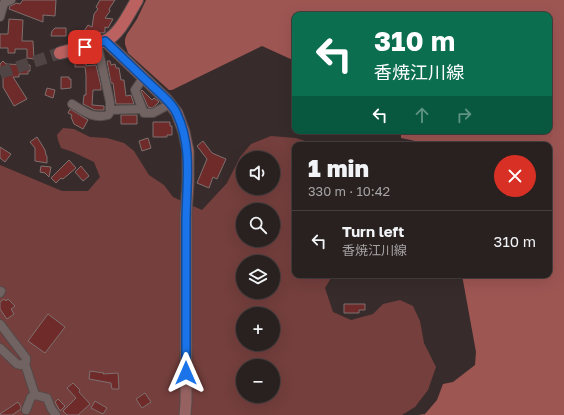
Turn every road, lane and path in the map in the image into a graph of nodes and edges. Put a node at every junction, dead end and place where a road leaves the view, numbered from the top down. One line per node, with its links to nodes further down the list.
1 (137, 0): 4 (main road)
2 (6, 1): 3 (street)
3 (0, 17)
4 (101, 42): 5 (main road); 6 (street); 10 (street)
5 (60, 53)
6 (144, 78): 8 (street); 9 (street)
7 (72, 104): 10 (street)
8 (170, 104): 9 (street); 17 (street)
9 (142, 109): 10 (street)
10 (110, 110)
11 (0, 324): 13 (street)
12 (0, 348): 13 (street)
13 (25, 364): 14 (street)
14 (35, 394): 15 (street); 16 (street)
15 (26, 410)
16 (56, 415)
17 (185, 415)

